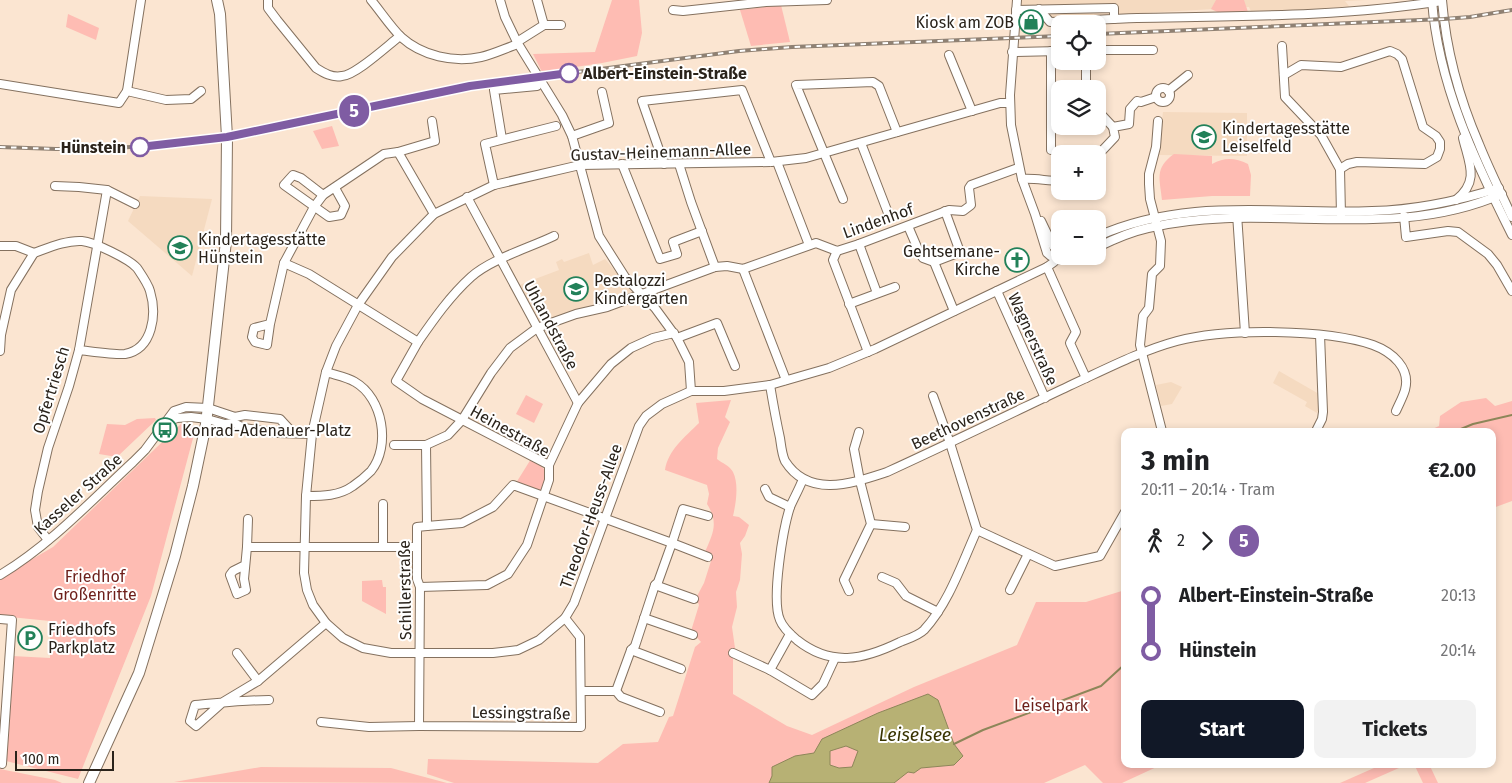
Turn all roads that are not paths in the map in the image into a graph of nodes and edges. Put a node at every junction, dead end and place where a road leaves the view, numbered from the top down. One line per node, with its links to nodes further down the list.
1 (141, 0): 30 (street)
2 (217, 0): 132 (main road)
3 (268, 0): 18 (street)
4 (372, 0): 18 (street)
5 (500, 0): 19 (street)
6 (537, 0): 16 (street)
7 (827, 0): 10 (street)
8 (1017, 0): 14 (street)
9 (1442, 0): 11 (street); 61 (street)
10 (766, 1): 13 (street)
11 (1432, 1): 15 (street); 38 (street)
12 (1039, 9): 14 (street); 15 (street); 15 (street)
13 (673, 10)
14 (1016, 10): 24 (street)
15 (1114, 19)
16 (544, 25): 17 (street); 19 (street)
17 (561, 25)
18 (400, 36): 19 (street)
19 (517, 43): 42 (street)
20 (1282, 46): 27 (street)
21 (1106, 50): 22 (street)
22 (1153, 50)
23 (1051, 51): 24 (street)
24 (1012, 52): 33 (street)
25 (949, 55): 34 (street)
26 (1188, 75): 40 (street)
27 (1284, 75): 54 (street); 54 (street)
28 (0, 84): 30 (street)
29 (537, 86): 43 (street)
30 (127, 91): 31 (street)
31 (201, 91)
32 (602, 92): 42 (street)
33 (1009, 103): 34 (street, Gustav-Heinemann-Allee); 53 (street)
34 (972, 111): 41 (street, Gustav-Heinemann-Allee)
35 (1106, 120): 40 (street)
36 (432, 121): 46 (street)
37 (1158, 121): 82 (street)
38 (1461, 124): 62 (street); 66 (street)
39 (556, 126): 43 (street)
40 (1111, 126): 45 (street)
41 (897, 132): 44 (street, Gustav-Heinemann-Allee); 47 (street)
42 (572, 136): 52 (street)
43 (502, 139): 57 (street)
44 (861, 142): 47 (street, Gustav-Heinemann-Allee); 75 (street)
45 (1106, 146)
46 (398, 152): 59 (street); 76 (street)
47 (824, 154): 48 (street, Gustav-Heinemann-Allee); 65 (street)
48 (774, 162): 50 (street); 51 (street, Gustav-Heinemann-Allee); 92 (street)
49 (622, 164): 50 (street, Gustav-Heinemann-Allee); 52 (street, Gustav-Heinemann-Allee); 84 (street)
50 (664, 164): 51 (street, Gustav-Heinemann-Allee)
51 (678, 164): 84 (street)
52 (580, 165): 57 (street, Gustav-Heinemann-Allee); 108 (street)
53 (1018, 168): 55 (street); 73 (street, Lindenhof)
54 (1340, 169): 74 (street)
55 (1022, 179): 56 (street); 77 (street)
56 (1051, 181)
57 (494, 185): 64 (street, Gustav-Heinemann-Allee)
58 (55, 186): 60 (street)
59 (335, 188): 63 (street); 70 (street)
60 (107, 190): 68 (street); 91 (street, Opfertriesch)
61 (1501, 191): 62 (street); 78 (street)
62 (1492, 194): 66 (street); 67 (street); 69 (street)
63 (324, 195): 70 (street); 70 (street)
64 (467, 198): 76 (street, Gustav-Heinemann-Allee); 97 (street, Uhlandstraße)
65 (842, 199)
66 (1454, 201): 72 (street)
67 (1484, 202): 69 (street); 80 (street)
68 (134, 204)
69 (1498, 206): 86 (street)
70 (314, 207): 99 (street)
71 (1236, 209): 74 (street); 79 (street); 82 (street)
72 (1403, 209): 74 (street); 80 (street)
73 (945, 211): 83 (street, Lindenhof); 98 (street)
74 (1341, 212): 81 (street)
75 (888, 213)
76 (434, 214): 110 (street, Gustav-Heinemann-Allee)
77 (1035, 214): 88 (street); 96 (street)
78 (1512, 217)
79 (1237, 219): 81 (street); 82 (street); 114 (street)
80 (1404, 219): 81 (street); 106 (street)
81 (1341, 220)
82 (1156, 222): 85 (street); 90 (street); 121 (street)
83 (908, 226): 89 (street, Lindenhof); 98 (street)
84 (702, 231): 101 (street)
85 (1106, 233)
86 (1512, 235)
87 (554, 236): 97 (street)
88 (1051, 242)
89 (859, 244): 94 (street, Lindenhof); 107 (street)
90 (1106, 244)
91 (98, 245): 95 (street); 118 (street, Opfertriesch); 118 (street)
92 (809, 245): 94 (street, Lindenhof); 103 (street)
93 (0, 246): 95 (street)
94 (836, 251): 109 (street)
95 (34, 253): 119 (street)
96 (1051, 257)
97 (501, 259): 113 (street, Uhlandstraße); 117 (street, Heinestraße)
98 (934, 262): 111 (street)
99 (284, 263): 110 (street); 112 (street)
100 (1051, 265): 102 (street, Theodor-Heuss-Allee)
101 (715, 266): 103 (street); 108 (street)
102 (1047, 267): 105 (street, Theodor-Heuss-Allee); 124 (street)
103 (743, 269): 125 (street)
104 (895, 286): 107 (street)
105 (997, 291): 111 (street, Theodor-Heuss-Allee); 129 (street, Wagnerstraße)
106 (1512, 291)
107 (877, 293): 109 (street)
108 (642, 294): 113 (street); 116 (street)
109 (849, 304): 120 (street)
110 (358, 305): 117 (street); 123 (street, Gustav-Heinemann-Allee)
111 (954, 311): 120 (street, Theodor-Heuss-Allee)
112 (270, 324)
113 (537, 328): 130 (street, Uhlandstraße); 134 (street)
114 (1245, 333): 115 (street, Beethovenstraße); 121 (street, Beethovenstraße)
115 (1320, 335): 131 (street, Beethovenstraße); 136 (street)
116 (675, 336): 122 (street); 127 (street); 130 (street, Uhlandstraße)
117 (418, 342): 134 (street, Heinestraße)
118 (79, 350): 159 (street, Opfertriesch)
119 (0, 351)
120 (868, 352): 125 (street, Theodor-Heuss-Allee)
121 (1142, 353): 124 (street, Beethovenstraße); 135 (street)
122 (735, 366)
123 (326, 372): 139 (street, Gustav-Heinemann-Allee); 148 (street)
124 (1086, 378): 129 (street, Beethovenstraße)
125 (786, 380): 126 (street, Theodor-Heuss-Allee)
126 (770, 385): 127 (street, Theodor-Heuss-Allee); 144 (street)
127 (691, 391): 153 (street, Theodor-Heuss-Allee)
128 (933, 396): 140 (street)
129 (1045, 398): 140 (street, Beethovenstraße)
130 (578, 404): 143 (street, Uhlandstraße)
131 (1396, 411)
132 (208, 414): 133 (street); 159 (street, Kasseler Straße); 197 (main road)
133 (234, 420): 137 (street); 137 (street)
134 (462, 420): 142 (street); 143 (street, Heinestraße)
135 (1161, 428)
136 (1318, 428)
137 (292, 432): 139 (street)
138 (859, 432): 145 (street)
139 (312, 434): 148 (street, Theodor-Heuss-Allee)
140 (950, 443): 145 (street, Beethovenstraße); 158 (street)
141 (394, 445): 142 (street)
142 (426, 445): 155 (street, Schillerstraße)
143 (549, 465): 147 (street, Heinestraße)
144 (803, 479): 145 (street, Beethovenstraße); 150 (street)
145 (860, 481): 154 (street)
146 (765, 489): 150 (street)
147 (544, 495): 153 (street); 155 (street); 171 (street, Heinestraße)
148 (306, 496): 161 (street, Theodor-Heuss-Allee)
149 (383, 504): 163 (street)
150 (790, 507): 180 (street)
151 (708, 516): 160 (street)
152 (248, 518): 162 (street)
153 (605, 518): 160 (street); 176 (street, Theodor-Heuss-Allee)
154 (871, 524): 156 (street); 173 (street)
155 (427, 526): 164 (street, Schillerstraße)
156 (905, 527)
157 (1121, 527): 165 (street)
158 (977, 530): 165 (street); 175 (street)
159 (48, 540): 168 (street, Kasseler Straße)
160 (672, 543): 166 (street); 170 (street)
161 (304, 546): 162 (street); 163 (street); 179 (street, Theodor-Heuss-Allee)
162 (247, 547): 167 (street)
163 (382, 547): 164 (street)
164 (417, 547): 171 (street, Schillerstraße)
165 (1028, 554): 172 (street)
166 (708, 557)
167 (245, 565)
168 (0, 574)
169 (882, 577): 175 (street)
170 (655, 585): 174 (street); 177 (street)
171 (420, 586): 184 (street, Schillerstraße)
172 (1010, 590)
173 (849, 591)
174 (694, 600)
175 (938, 612): 186 (street)
176 (564, 618): 184 (street, Theodor-Heuss-Allee); 190 (street, Lessingstraße)
177 (644, 618): 181 (street); 182 (street)
178 (0, 620): 196 (street)
179 (326, 623): 184 (street, Theodor-Heuss-Allee); 189 (street)
180 (790, 634): 186 (street); 188 (street)
181 (693, 635)
182 (631, 650): 187 (street); 191 (street)
183 (237, 653): 189 (street)
184 (420, 653): 195 (street)
185 (733, 653): 188 (street)
186 (835, 658): 188 (street)
187 (681, 668)
188 (770, 670)
189 (258, 681): 192 (street)
190 (581, 691): 191 (street); 195 (street, Lessingstraße)
191 (616, 691): 193 (street)
192 (269, 700)
193 (660, 712)
194 (321, 722): 195 (street)
195 (419, 726)
196 (0, 763)
197 (89, 783)

